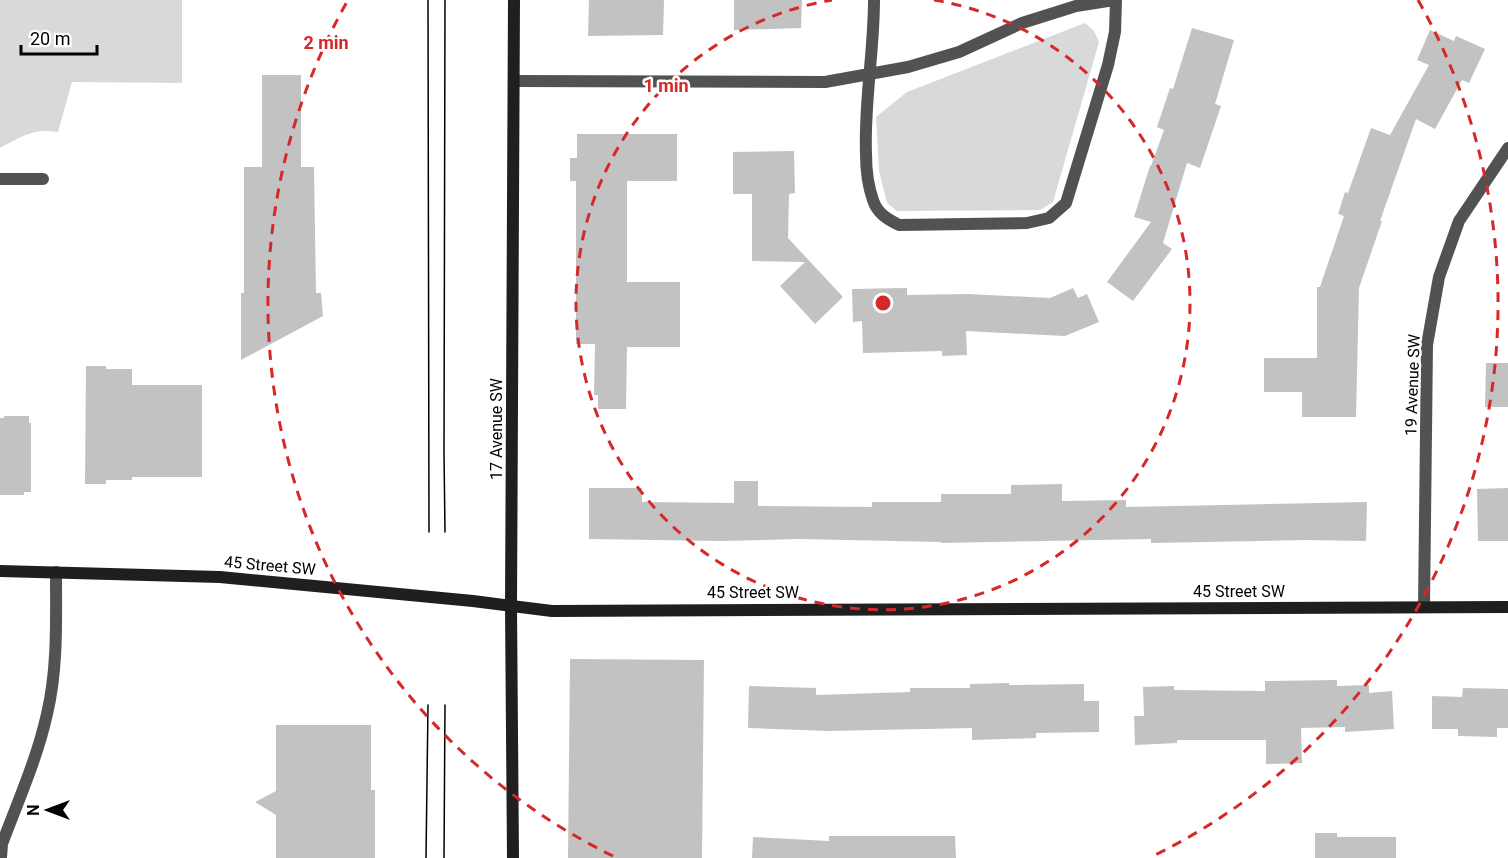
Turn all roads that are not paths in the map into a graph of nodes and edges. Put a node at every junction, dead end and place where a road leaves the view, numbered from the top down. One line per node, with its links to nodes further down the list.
1 (514, 0): 5 (street, 17 Avenue SW)
2 (874, 0): 4 (street)
3 (1115, 0): 4 (street); 4 (street)
4 (869, 75): 5 (street)
5 (514, 81): 11 (street, 17 Avenue SW)
6 (1508, 148): 12 (street, 19 Avenue SW)
7 (0, 179): 8 (street)
8 (43, 179)
9 (0, 572): 10 (street, 45 Street SW)
10 (56, 572): 11 (street, 45 Street SW); 14 (street)
11 (511, 607): 12 (street, 45 Street SW); 15 (street, 17 Avenue SW)
12 (1424, 607): 13 (street, 45 Street SW)
13 (1508, 607)
14 (1, 858)
15 (513, 858)

